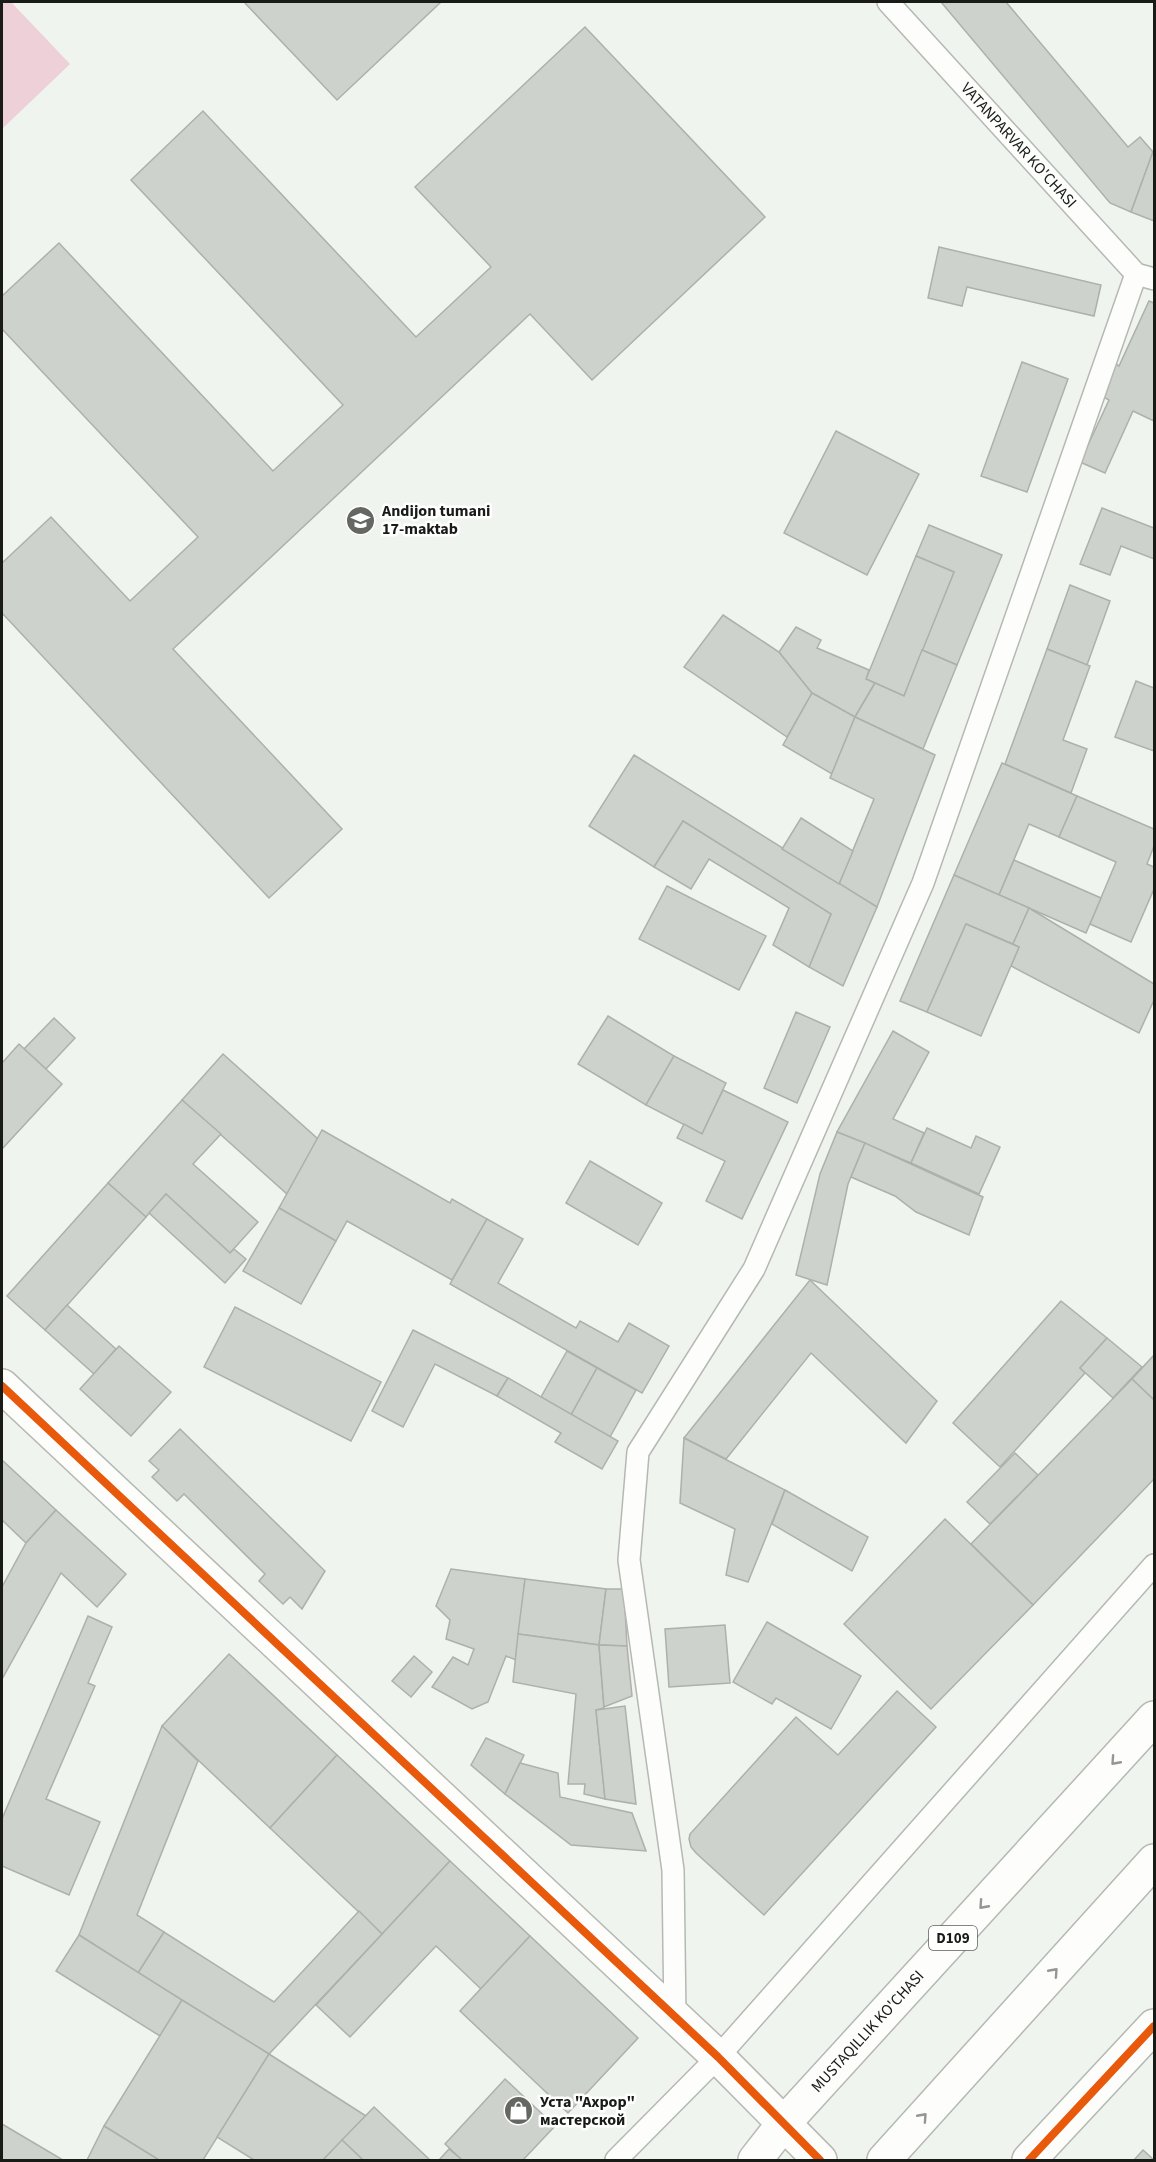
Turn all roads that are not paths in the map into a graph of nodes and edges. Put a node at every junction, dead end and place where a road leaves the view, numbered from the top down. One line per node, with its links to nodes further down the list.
1 (888, 2): 2 (lane, VATANPARVAR KO'CHASI)
2 (1145, 276): 7 (lane)
3 (2, 1386): 7 (street)
4 (1155, 1565): 9 (lane)
5 (1155, 1718): 10 (street, MUSTAQILLIK KO'CHASI / D109, one-way to 10)
6 (1155, 1861): 14 (street, one-way to 6)
7 (675, 2018): 9 (street)
8 (1155, 2026): 15 (street)
9 (718, 2057): 10 (street); 11 (lane)
10 (784, 2123): 12 (street, MUSTAQILLIK KO'CHASI / D109); 13 (street)
11 (616, 2160)
12 (755, 2160)
13 (820, 2160)
14 (884, 2160)
15 (1029, 2160)

